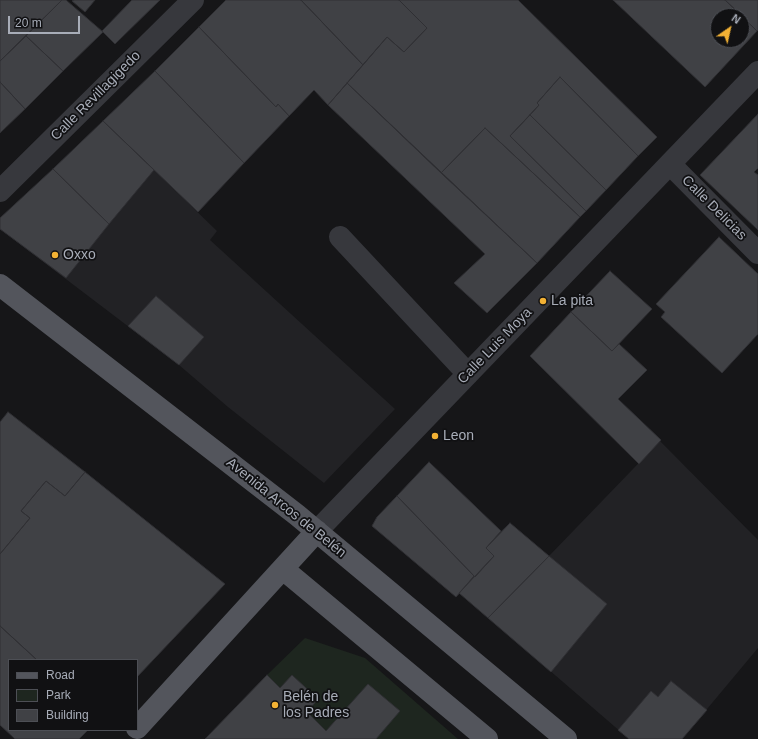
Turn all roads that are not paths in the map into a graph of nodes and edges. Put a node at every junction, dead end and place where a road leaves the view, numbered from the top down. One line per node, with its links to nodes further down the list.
1 (193, 0): 4 (street, Calle Revillagigedo)
2 (758, 72): 3 (street, Calle Luis Moya)
3 (670, 164): 6 (street, Calle Delicias); 8 (street, Calle Luis Moya)
4 (0, 191)
5 (340, 237): 8 (street)
6 (758, 253)
7 (0, 285): 9 (main road, Avenida Arcos de Belén)
8 (468, 374): 9 (street, Calle Luis Moya)
9 (318, 531): 10 (main road, Calle Luis Moya); 15 (main road, Avenida Arcos de Belén)
10 (283, 569): 11 (main road, Calle Luis Moya); 14 (main road)
11 (138, 727)
12 (134, 731): 13 (main road, Calle Luis Moya)
13 (127, 739)
14 (487, 739)
15 (566, 739)

